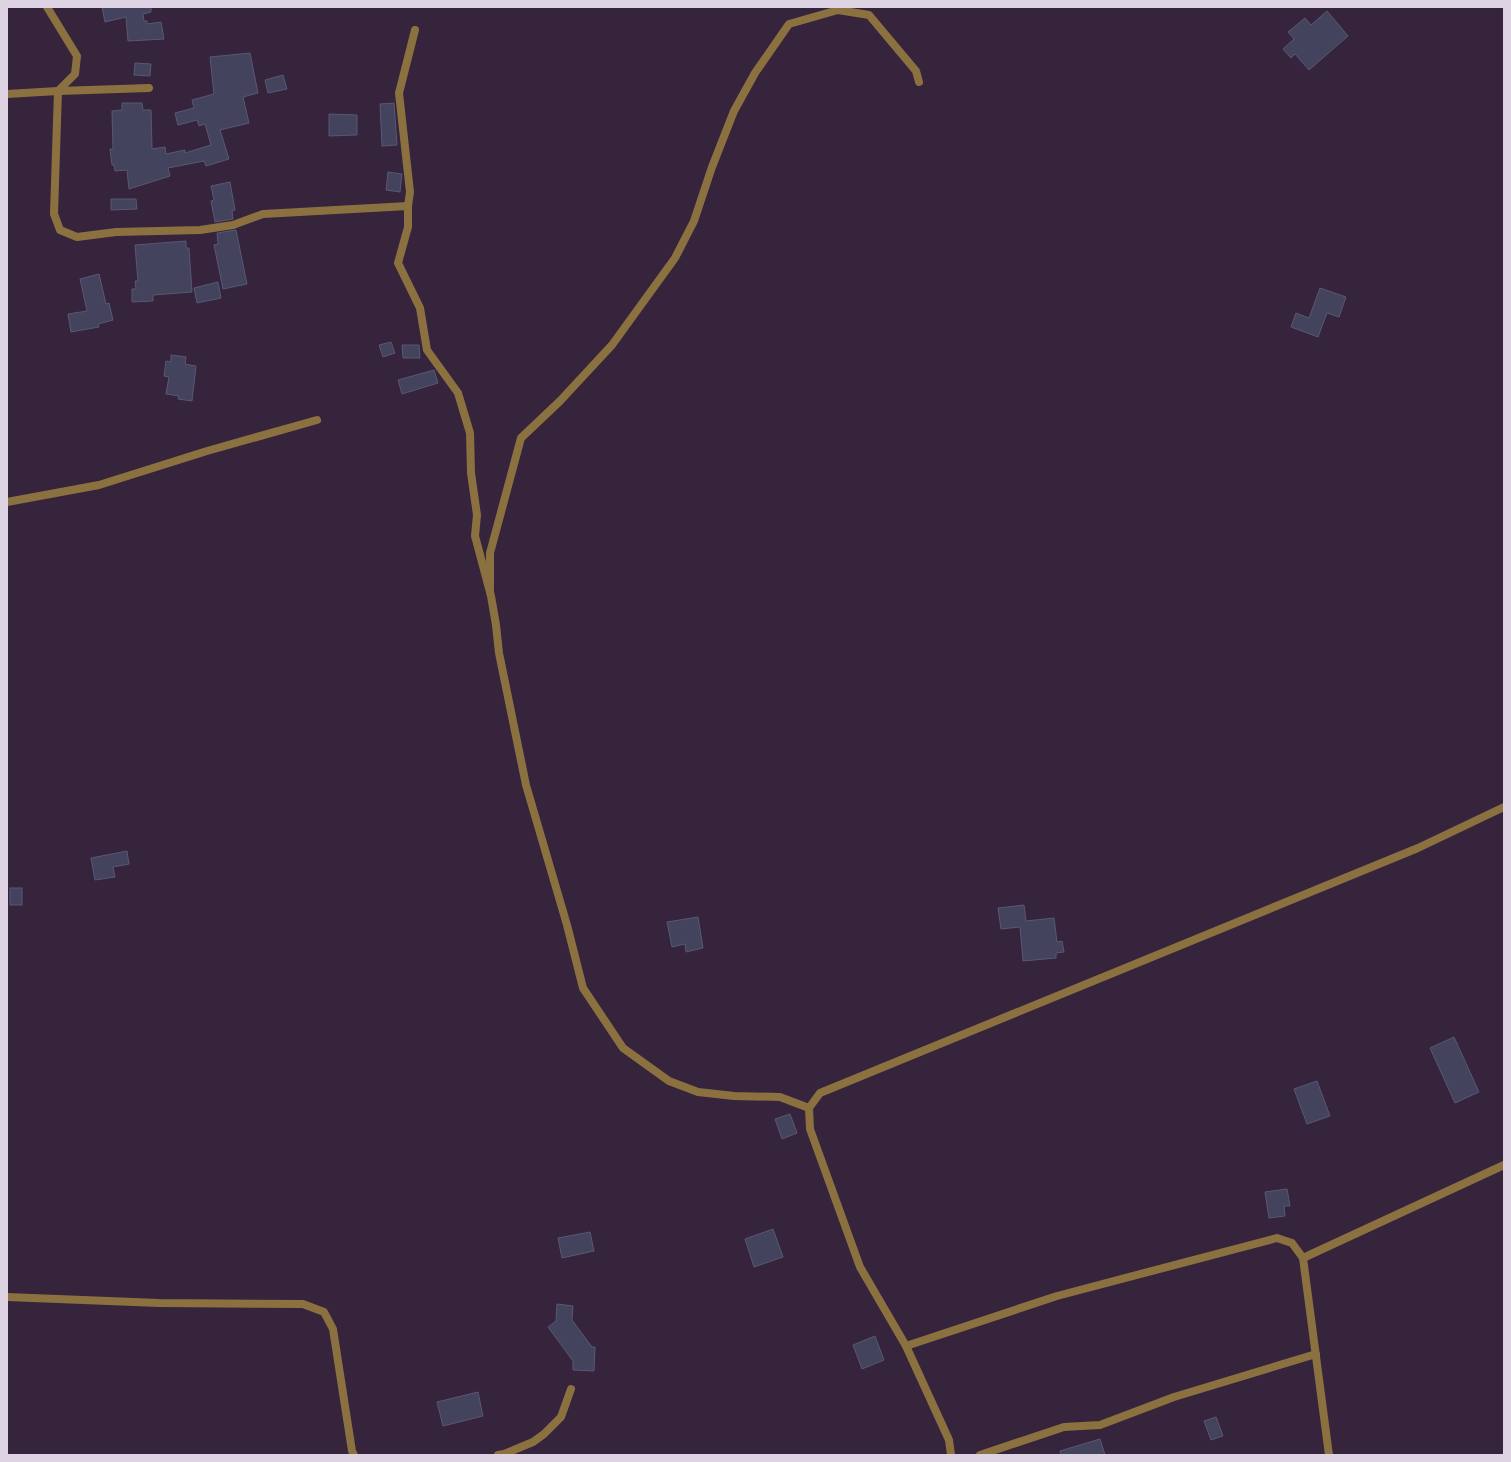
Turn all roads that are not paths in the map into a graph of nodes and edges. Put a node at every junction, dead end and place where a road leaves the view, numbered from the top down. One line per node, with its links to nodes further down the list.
1 (47, 7): 5 (street)
2 (415, 30): 7 (street)
3 (920, 82): 10 (street)
4 (149, 88): 5 (street)
5 (58, 91): 6 (street); 7 (street)
6 (7, 94)
7 (408, 206): 10 (street)
8 (317, 420): 9 (street)
9 (7, 502)
10 (491, 596): 12 (street)
11 (1504, 807): 12 (street)
12 (808, 1108): 16 (street)
13 (1504, 1165): 14 (street)
14 (1303, 1258): 16 (street); 17 (street)
15 (7, 1297): 19 (street)
16 (906, 1346): 21 (street)
17 (1316, 1354): 22 (street); 23 (street)
18 (571, 1389): 20 (street)
19 (354, 1455)
20 (498, 1455)
21 (951, 1455)
22 (980, 1455)
23 (1329, 1455)

